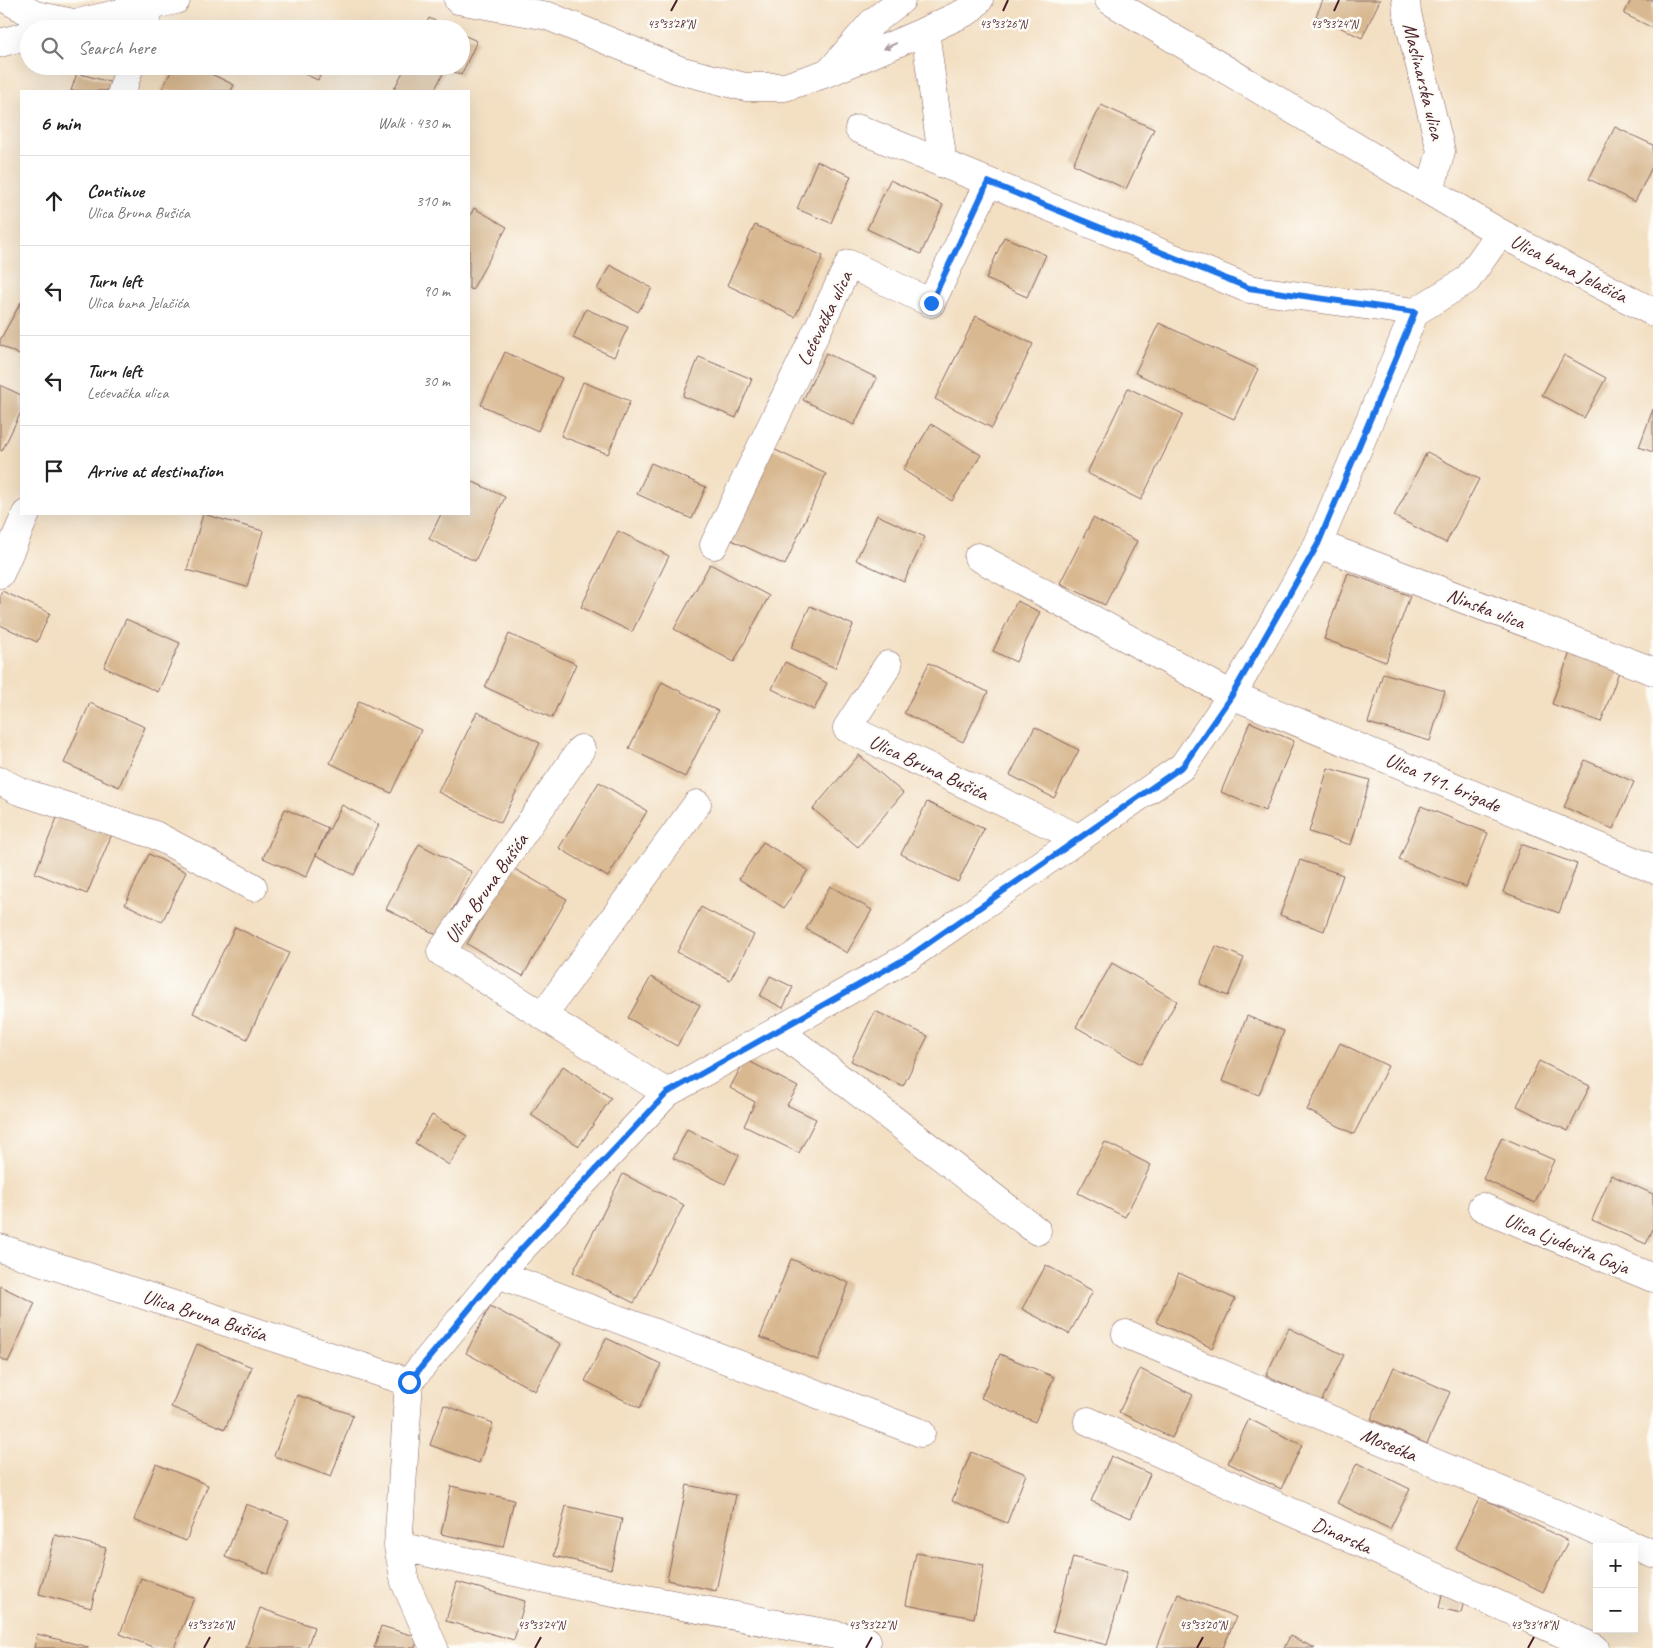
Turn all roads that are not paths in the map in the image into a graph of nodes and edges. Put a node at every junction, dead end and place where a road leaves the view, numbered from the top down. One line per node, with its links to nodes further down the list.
1 (8, 0): 9 (street)
2 (458, 0): 14 (street)
3 (901, 0): 7 (street)
4 (979, 0): 11 (street)
5 (1109, 0): 20 (street)
6 (1406, 0): 20 (street, Maslinarska ulica)
7 (875, 11): 14 (street)
8 (157, 12): 10 (street)
9 (48, 20)
10 (103, 20)
11 (925, 31): 14 (street, one-way to 14); 18 (street)
12 (20, 37): 13 (street)
13 (0, 43)
14 (830, 72)
15 (127, 75): 16 (street)
16 (122, 90)
17 (859, 129): 18 (street)
18 (943, 164): 19 (street)
19 (988, 182): 22 (street); 26 (street, Lećevačka ulica)
20 (1430, 191): 21 (street)
21 (1500, 233): 22 (street, Ulica bana Jelačića); 23 (street, Ulica bana Jelačića)
22 (1415, 312): 25 (street)
23 (1653, 312)
24 (26, 515): 28 (street)
25 (1318, 544): 30 (street, Ninska ulica); 31 (street)
26 (714, 545)
27 (978, 557): 31 (street)
28 (0, 574)
29 (888, 665): 35 (street, Ulica Bruna Bušića)
30 (1653, 671)
31 (1232, 695): 35 (street); 36 (street, Ulica 141. brigade)
32 (581, 749): 38 (street, Ulica Bruna Bušića)
33 (0, 781): 37 (street)
34 (697, 804): 38 (street)
35 (1078, 838): 39 (street)
36 (1653, 869)
37 (253, 887)
38 (543, 1015): 40 (street, Ulica Bruna Bušića)
39 (778, 1030): 40 (street); 42 (street)
40 (667, 1093): 44 (street)
41 (1482, 1208): 45 (street, Ulica Ljudevita Gaja)
42 (1037, 1231)
43 (0, 1248): 47 (street, Ulica Bruna Bušića)
44 (498, 1274): 47 (street); 49 (street)
45 (1653, 1278)
46 (1126, 1334): 51 (street, Mosećka)
47 (409, 1382): 50 (street)
48 (1088, 1421): 54 (street, Dinarska)
49 (921, 1433)
50 (398, 1546): 52 (street); 53 (street)
51 (1653, 1554)
52 (867, 1642)
53 (434, 1648)
54 (1595, 1648)

